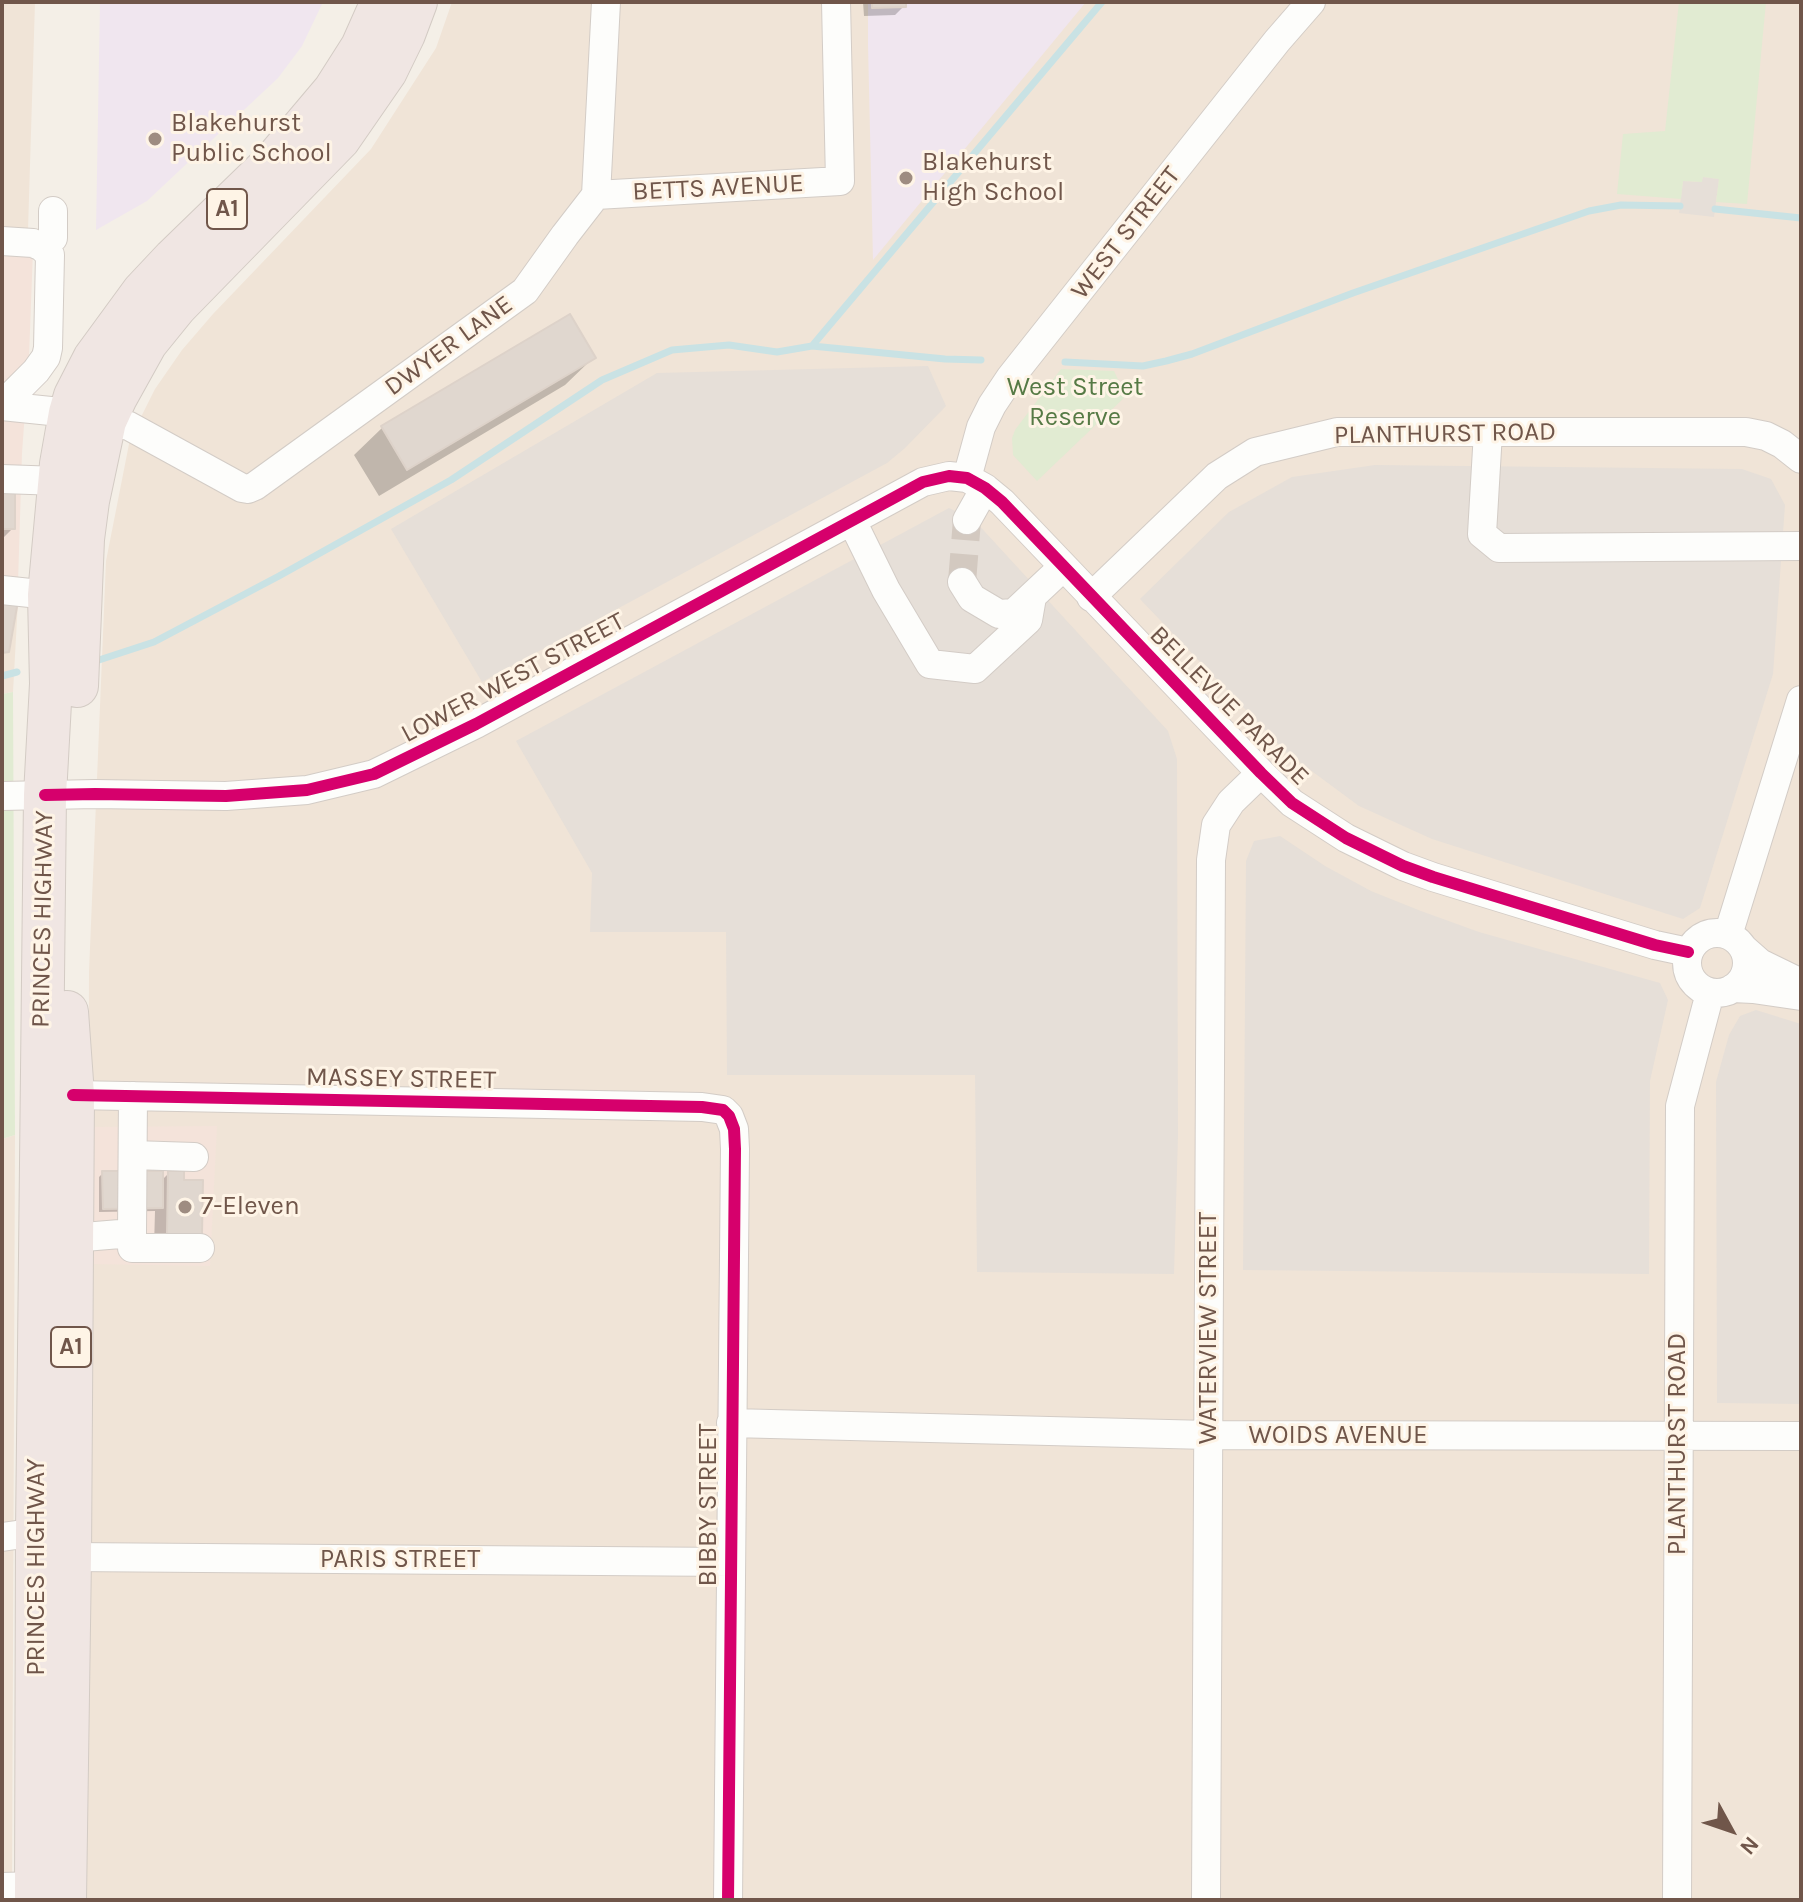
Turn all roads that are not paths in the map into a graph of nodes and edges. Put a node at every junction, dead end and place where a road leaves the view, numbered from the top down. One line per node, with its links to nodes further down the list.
1 (382, 2): 11 (highway, PRINCES HIGHWAY / A1)
2 (416, 2): 11 (highway, PRINCES HIGHWAY / A1)
3 (606, 2): 6 (street)
4 (836, 2): 6 (street, BETTS AVENUE)
5 (1311, 2): 16 (street, WEST STREET)
6 (596, 195): 11 (street, DWYER LANE)
7 (53, 211): 9 (street)
8 (2, 241): 9 (street)
9 (42, 247): 10 (street)
10 (2, 406): 11 (street, DWYER LANE)
11 (87, 417): 15 (highway, PRINCES HIGHWAY / A1); 28 (highway, PRINCES HIGHWAY / A1)
12 (1488, 432): 13 (street, PLANTHURST ROAD); 19 (street); 25 (street, PLANTHURST ROAD)
13 (1801, 459)
14 (2, 479): 15 (street)
15 (59, 481): 23 (highway, PRINCES HIGHWAY / A1)
16 (976, 483): 17 (street, WEST STREET); 18 (street, LOWER WEST STREET); 20 (street, BELLEVUE PARADE)
17 (967, 520)
18 (852, 521): 24 (street); 28 (street, LOWER WEST STREET)
19 (1801, 546)
20 (1063, 567): 24 (street); 25 (street, BELLEVUE PARADE)
21 (962, 582): 24 (street)
22 (2, 590): 23 (street)
23 (49, 595): 28 (highway, PRINCES HIGHWAY / A1)
24 (1032, 597)
25 (1091, 597): 27 (street, BELLEVUE PARADE)
26 (1801, 700): 30 (street)
27 (1261, 773): 31 (street, BELLEVUE PARADE); 44 (street, WATERVIEW STREET)
28 (59, 794): 29 (street, LOWER WEST STREET); 35 (highway, PRINCES HIGHWAY / A1); 47 (highway, PRINCES HIGHWAY / A1)
29 (2, 796)
30 (1736, 942): 31 (street); 32 (street); 33 (street)
31 (1688, 952): 33 (street)
32 (1801, 983)
33 (1722, 991): 34 (street); 45 (street, PLANTHURST ROAD)
34 (1801, 996)
35 (73, 1095): 36 (street, MASSEY STREET); 41 (highway, PRINCES HIGHWAY / A1)
36 (133, 1096): 37 (street, MASSEY STREET); 38 (street)
37 (726, 1113): 43 (street, BIBBY STREET)
38 (133, 1155): 39 (street); 40 (street)
39 (194, 1157)
40 (132, 1233): 41 (street); 42 (street)
41 (72, 1238): 48 (highway, PRINCES HIGHWAY / A1)
42 (200, 1248)
43 (731, 1423): 44 (street, WOIDS AVENUE); 49 (street, BIBBY STREET)
44 (1208, 1435): 45 (street, WOIDS AVENUE); 52 (street, WATERVIEW STREET)
45 (1678, 1436): 46 (street, WOIDS AVENUE); 53 (street, PLANTHURST ROAD)
46 (1801, 1436)
47 (20, 1535): 50 (highway, PRINCES HIGHWAY / A1)
48 (70, 1557): 49 (street, PARIS STREET); 50 (highway, PRINCES HIGHWAY / A1)
49 (731, 1562): 51 (street, BIBBY STREET)
50 (35, 1893)
51 (728, 1900)
52 (1206, 1900)
53 (1677, 1900)

